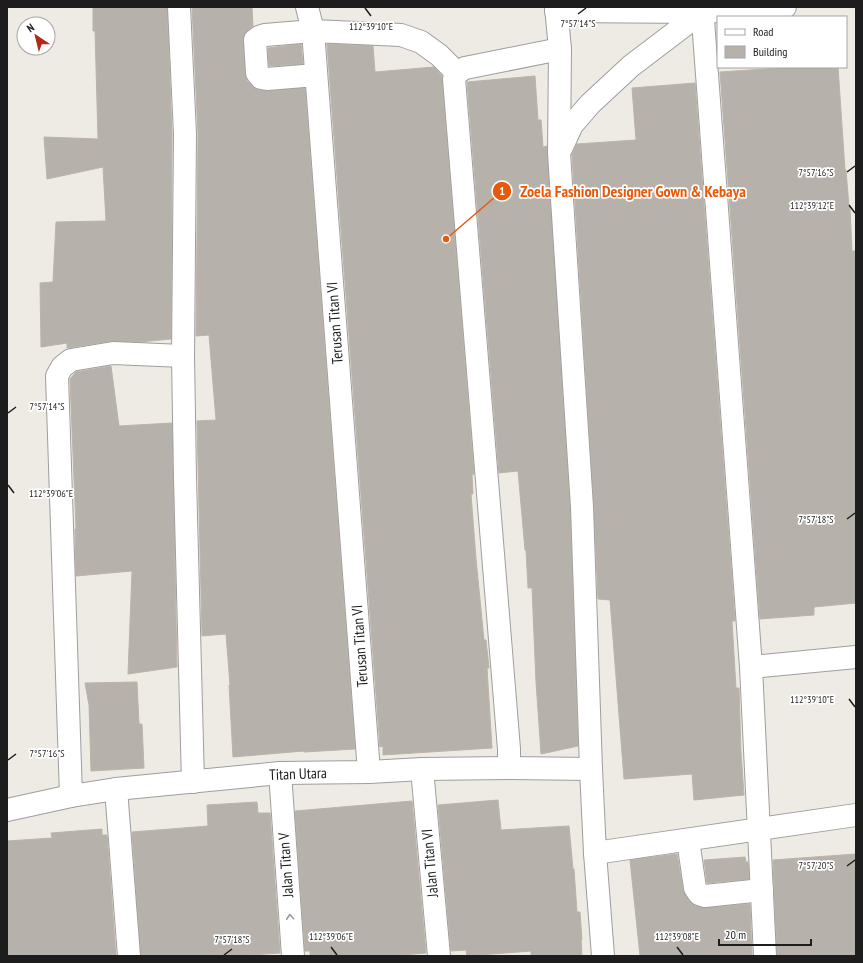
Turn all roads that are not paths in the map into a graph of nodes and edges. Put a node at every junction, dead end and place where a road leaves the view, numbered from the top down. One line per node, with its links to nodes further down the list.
1 (179, 7): 11 (street)
2 (307, 7): 6 (street, Terusan Titan VI)
3 (785, 7): 5 (street)
4 (556, 9): 5 (street); 7 (street)
5 (702, 10): 10 (street); 13 (street)
6 (313, 31): 8 (street); 9 (street, Terusan Titan VI); 9 (street)
7 (560, 49): 8 (street); 10 (street)
8 (457, 73): 14 (street)
9 (316, 75): 17 (street, Terusan Titan VI)
10 (559, 153): 16 (street)
11 (183, 356): 19 (street); 21 (street)
12 (856, 657): 13 (street)
13 (751, 667): 24 (street)
14 (509, 768): 15 (street, Titan Utara); 16 (street, Titan Utara)
15 (422, 769): 17 (street, Titan Utara); 30 (street, Jalan Titan VI)
16 (591, 769): 26 (street)
17 (369, 772): 18 (street, Titan Utara)
18 (280, 773): 19 (street, Titan Utara); 29 (street, Jalan Titan V, one-way to 18)
19 (193, 782): 20 (street, Titan Utara)
20 (116, 789): 21 (street, Titan Utara); 28 (street)
21 (71, 796): 22 (street, Titan Utara)
22 (7, 810)
23 (856, 815): 24 (street)
24 (759, 830): 25 (street); 27 (street)
25 (688, 840): 26 (street); 27 (street)
26 (595, 853): 31 (street)
27 (762, 890): 32 (street)
28 (129, 956)
29 (293, 956)
30 (439, 956)
31 (603, 956)
32 (765, 956)

